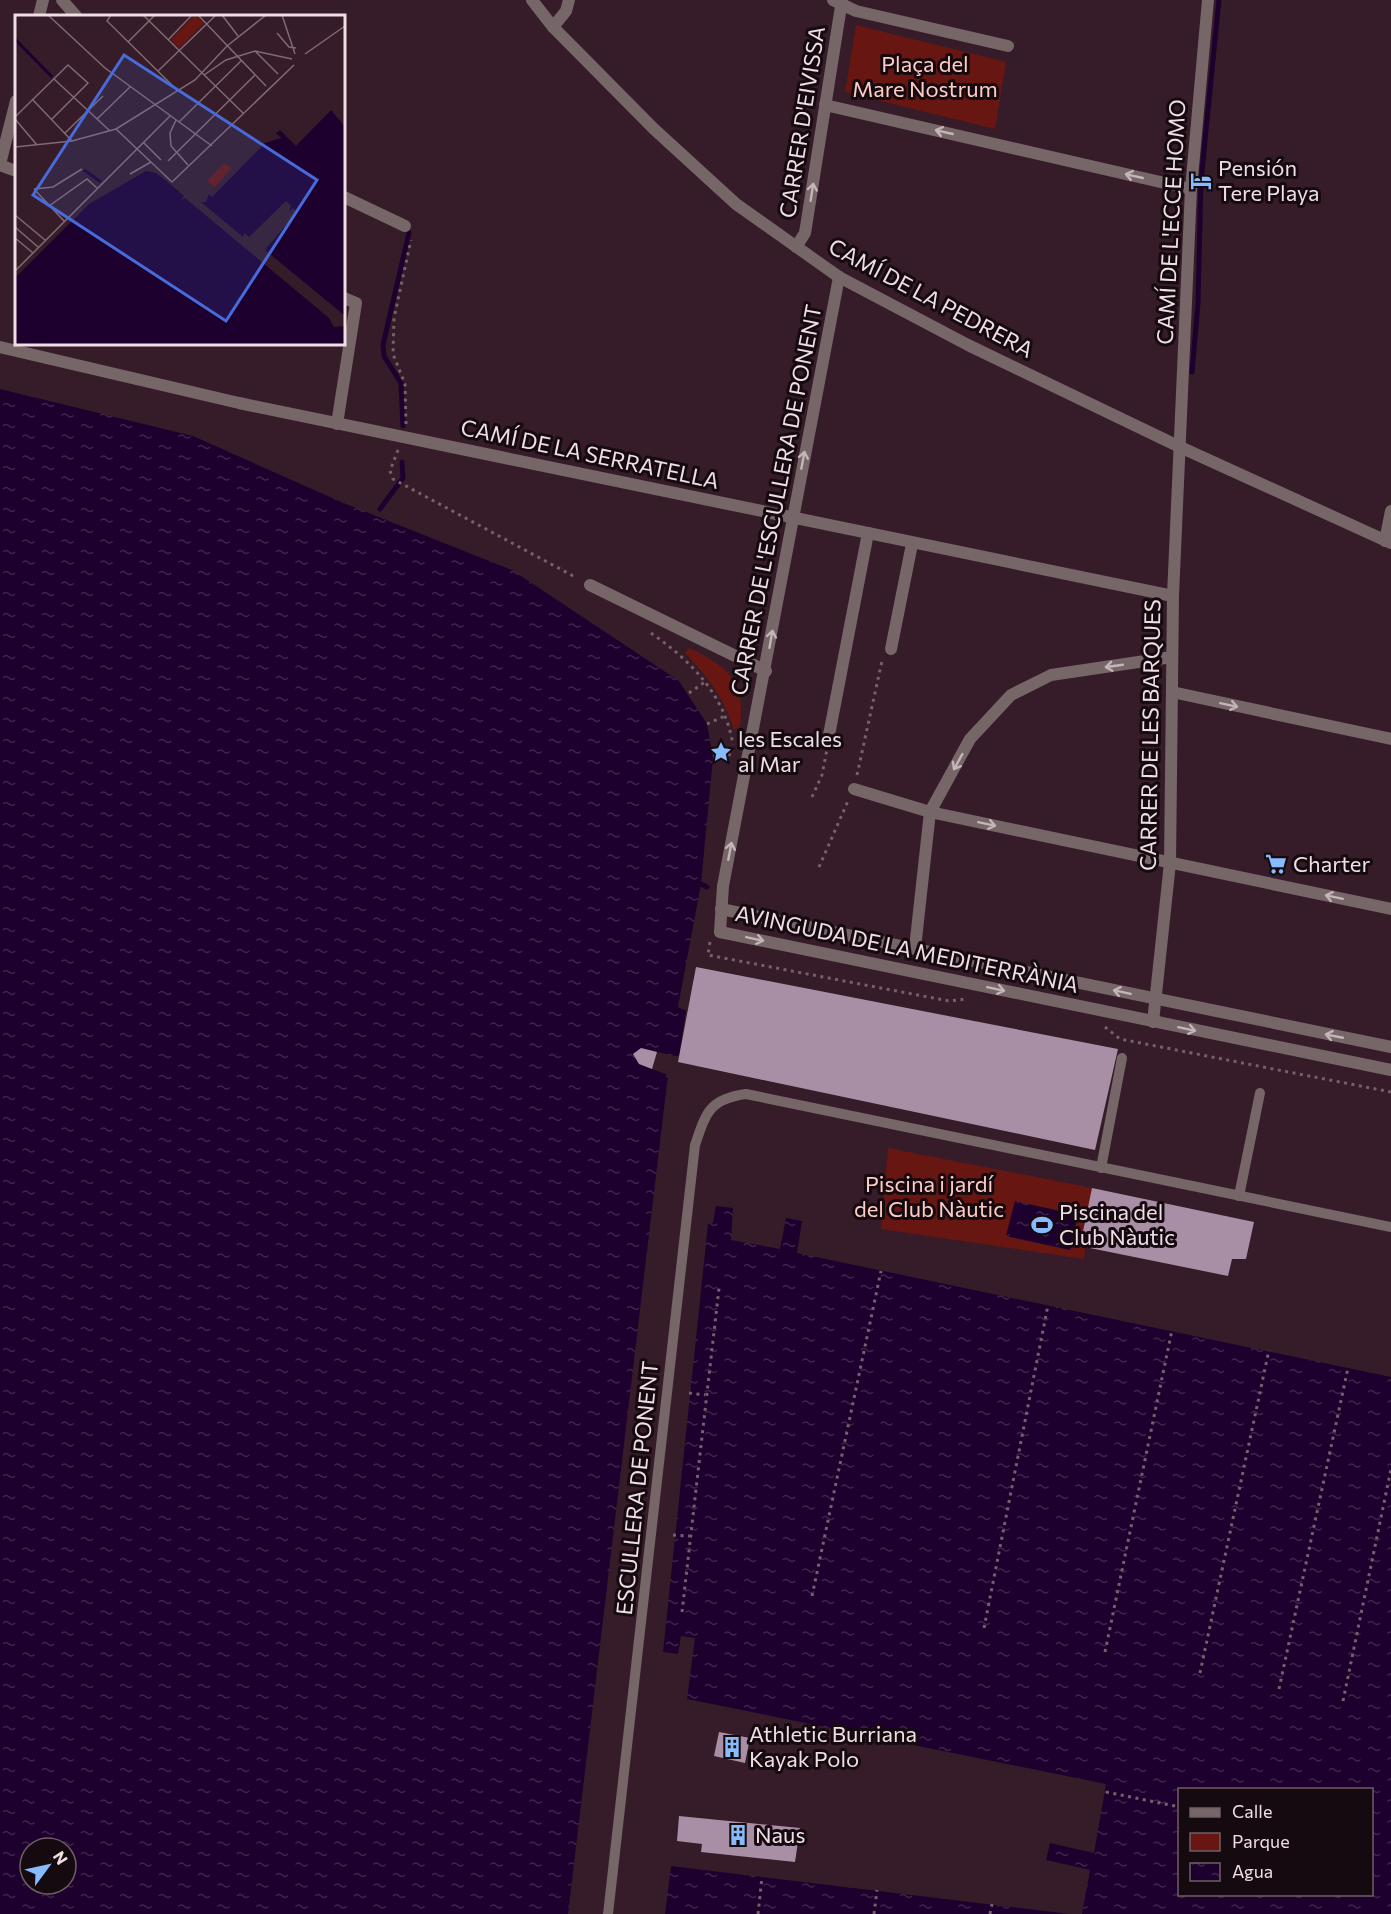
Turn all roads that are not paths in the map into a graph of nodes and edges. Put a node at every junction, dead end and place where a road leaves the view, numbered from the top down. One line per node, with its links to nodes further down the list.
1 (43, 0): 7 (street)
2 (62, 0): 8 (street)
3 (532, 0): 9 (street, CAMÍ DE LA PEDRERA)
4 (569, 0): 9 (street)
5 (1208, 0): 15 (street, CAMÍ DE L'ECCE HOMO)
6 (839, 1): 10 (street); 12 (street, CARRER D'EIVISSA)
7 (39, 15)
8 (75, 15)
9 (553, 27): 18 (street, CAMÍ DE LA PEDRERA)
10 (1008, 46)
11 (15, 105): 13 (street)
12 (825, 105): 15 (street, one-way to 12); 18 (street, CARRER D'EIVISSA, one-way to 12)
13 (0, 164): 14 (street)
14 (15, 171)
15 (1191, 189): 23 (street, CAMÍ DE L'ECCE HOMO)
16 (345, 197): 17 (street)
17 (405, 226)
18 (796, 247): 19 (street, CAMÍ DE LA PEDRERA)
19 (839, 277): 23 (street, CAMÍ DE LA PEDRERA); 25 (street, CARRER DE L'ESCULLERA DE PONENT, one-way to 19)
20 (345, 298): 22 (street)
21 (0, 346): 22 (street, CAMÍ DE LA SERRATELLA)
22 (337, 424): 25 (street, CAMÍ DE LA SERRATELLA)
23 (1180, 447): 27 (street, CAMÍ DE LA PEDRERA); 30 (street, CARRER DE LES BARQUES)
24 (1391, 511): 27 (street)
25 (792, 517): 26 (street, CAMÍ DE LA SERRATELLA); 33 (street, CARRER DE L'ESCULLERA DE PONENT, one-way to 25)
26 (868, 533): 28 (street, CAMÍ DE LA SERRATELLA); 35 (street)
27 (1388, 542)
28 (912, 544): 30 (street, CAMÍ DE LA SERRATELLA); 31 (street)
29 (590, 585): 33 (street)
30 (1173, 596): 32 (street, CARRER DE LES BARQUES)
31 (891, 649)
32 (1172, 657): 34 (street, CARRER DE LES BARQUES); 38 (street, one-way to 38)
33 (766, 671): 40 (street, CARRER DE L'ESCULLERA DE PONENT, one-way to 33)
34 (1172, 692): 36 (street, one-way to 36); 39 (street, CARRER DE LES BARQUES)
35 (829, 735)
36 (1391, 739)
37 (854, 789): 38 (street)
38 (930, 812): 39 (street, one-way to 39); 42 (street)
39 (1170, 862): 41 (street, one-way to 39); 43 (street, CARRER DE LES BARQUES)
40 (721, 909): 42 (street, AVINGUDA DE LA MEDITERRÀNIA); 44 (street, AVINGUDA DE LA MEDITERRÀNIA, one-way to 44)
41 (1391, 909)
42 (915, 948): 43 (street, AVINGUDA DE LA MEDITERRÀNIA, one-way to 42)
43 (1156, 999): 44 (street, CARRER DE LES BARQUES); 45 (street, AVINGUDA DE LA MEDITERRÀNIA, one-way to 43)
44 (1154, 1022): 47 (street, AVINGUDA DE LA MEDITERRÀNIA, one-way to 47)
45 (1391, 1047)
46 (1122, 1058): 49 (lane)
47 (1391, 1070)
48 (1260, 1093): 50 (lane)
49 (1101, 1168): 50 (lane); 52 (lane, ESCULLERA DE PONENT)
50 (1239, 1196): 51 (lane)
51 (1391, 1227)
52 (608, 1914)

